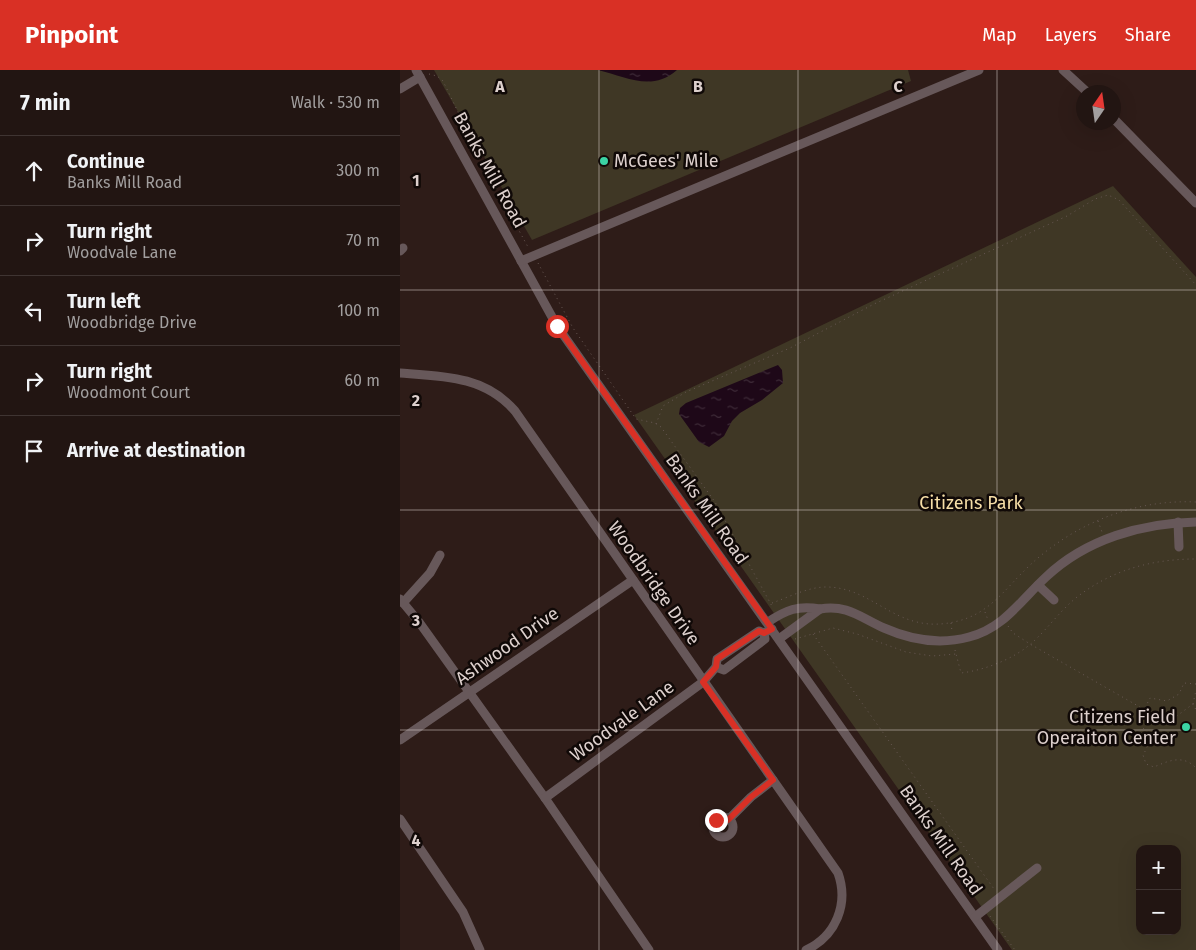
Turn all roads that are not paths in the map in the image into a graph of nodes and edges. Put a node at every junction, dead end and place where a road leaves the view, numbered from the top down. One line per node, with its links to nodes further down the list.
1 (979, 70): 8 (street)
2 (1063, 70): 4 (street)
3 (418, 74): 5 (street); 8 (street, Banks Mill Road)
4 (1079, 85)
5 (400, 89)
6 (1121, 126): 7 (street)
7 (1196, 203)
8 (521, 261): 19 (street, Banks Mill Road)
9 (400, 373): 14 (street, Woodbridge Drive)
10 (1178, 522): 11 (street); 12 (street); 15 (street)
11 (1196, 522)
12 (1179, 547)
13 (440, 555): 17 (street)
14 (633, 580): 21 (street, Woodbridge Drive); 22 (street, Ashwood Drive)
15 (1038, 585): 16 (street); 18 (street)
16 (1054, 600)
17 (402, 601): 22 (street)
18 (820, 609): 19 (street); 20 (street)
19 (768, 628): 20 (street, Banks Mill Road); 21 (street, Woodvale Lane)
20 (783, 636): 29 (street, Banks Mill Road)
21 (703, 682): 24 (street, Woodbridge Drive); 25 (street, Woodvale Lane)
22 (469, 692): 23 (street, Ashwood Drive); 25 (street)
23 (400, 740)
24 (773, 780): 27 (street); 32 (street, Woodbridge Drive)
25 (545, 798): 31 (street)
26 (400, 819): 30 (street)
27 (728, 820)
28 (1037, 868): 29 (street)
29 (975, 917): 33 (street, Banks Mill Road)
30 (480, 950)
31 (649, 950)
32 (806, 950)
33 (998, 950)

